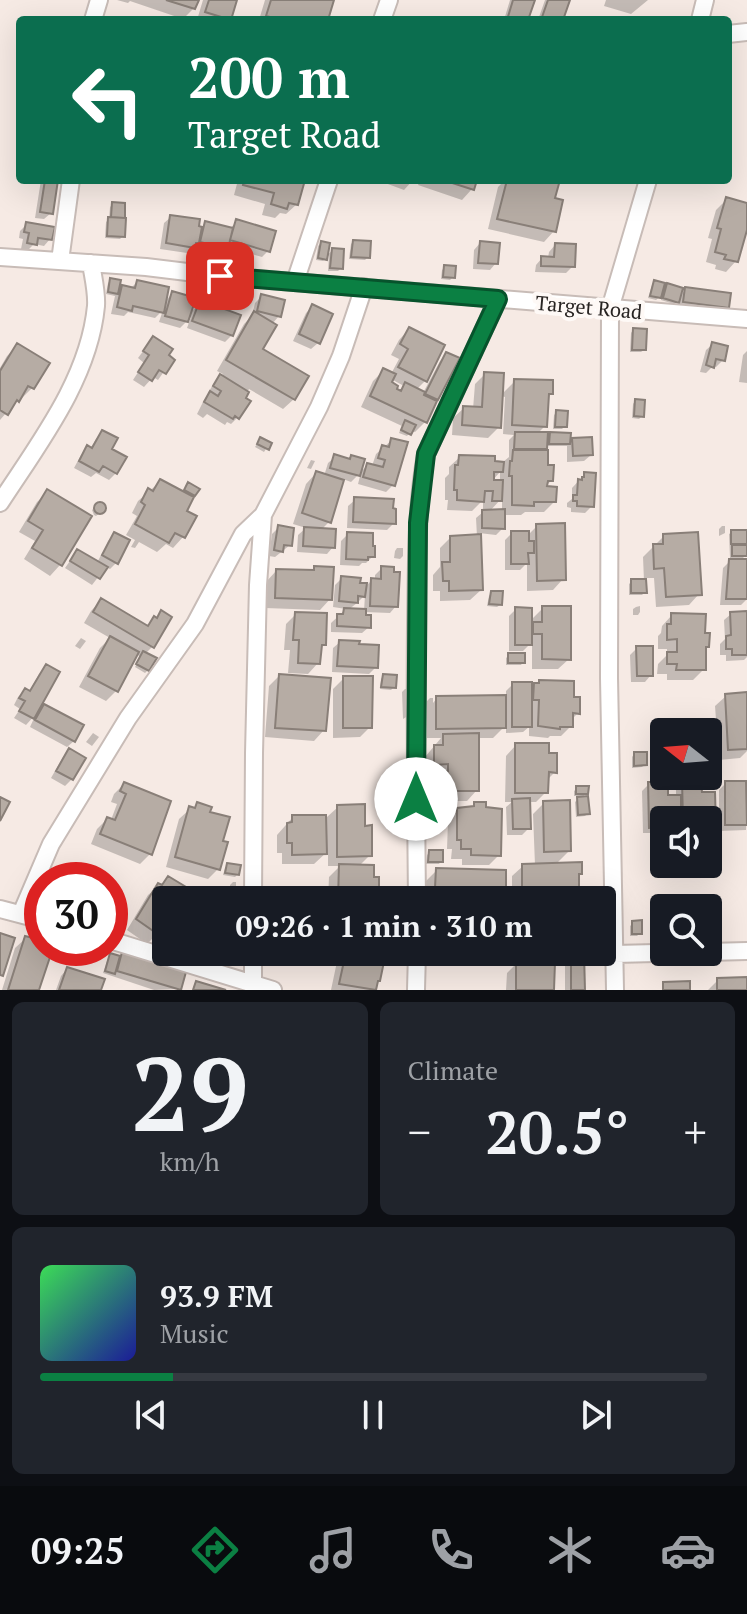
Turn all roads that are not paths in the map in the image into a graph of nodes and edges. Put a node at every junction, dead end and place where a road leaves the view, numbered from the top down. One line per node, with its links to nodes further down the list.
1 (70, 184): 5 (street)
2 (328, 184): 7 (street)
3 (647, 184): 10 (street)
4 (0, 257): 5 (street, Target Road)
5 (60, 261): 6 (street, Target Road)
6 (91, 263): 7 (street, Target Road); 12 (street)
7 (295, 282): 8 (street, Target Road)
8 (364, 287): 9 (street, Target Road); 13 (street)
9 (498, 299): 10 (street, Target Road); 15 (street)
10 (610, 309): 11 (street, Target Road); 16 (street)
11 (747, 319)
12 (0, 503)
13 (263, 515): 14 (street); 18 (street)
14 (253, 886)
15 (417, 886)
16 (608, 886)
17 (0, 909): 18 (street)
18 (21, 914): 19 (street)
19 (24, 915)
20 (128, 945): 28 (street)
21 (747, 951): 22 (street)
22 (722, 952)
23 (650, 953): 24 (street)
24 (616, 954)
25 (253, 966): 28 (street)
26 (417, 966): 30 (street)
27 (615, 966): 31 (street)
28 (253, 983): 29 (street)
29 (273, 990)
30 (416, 990)
31 (615, 990)

